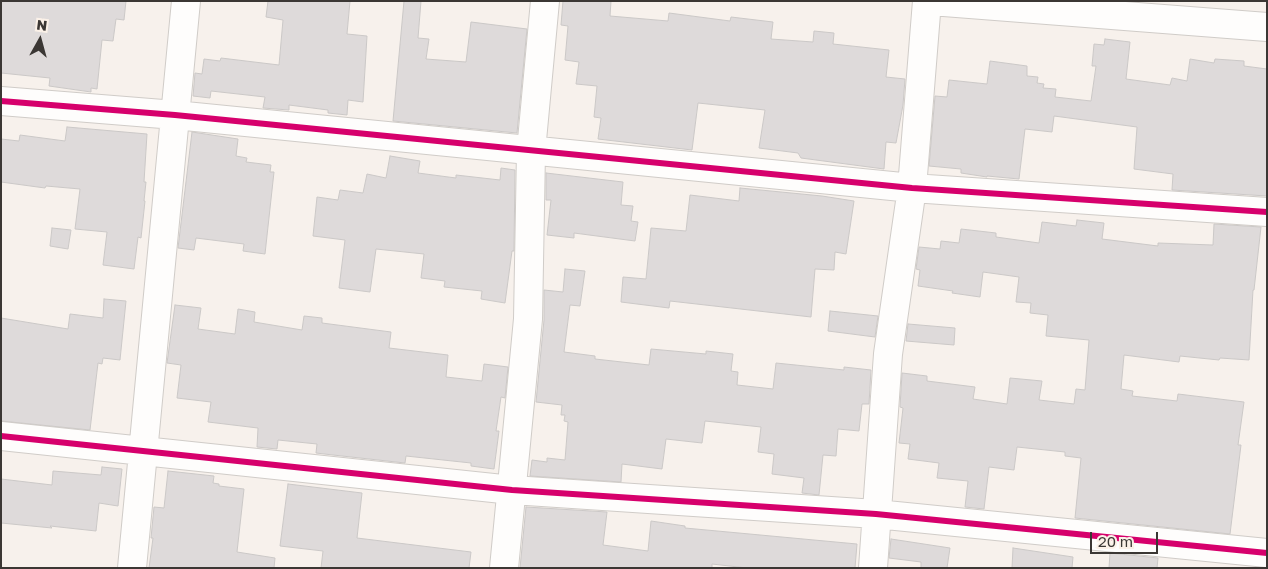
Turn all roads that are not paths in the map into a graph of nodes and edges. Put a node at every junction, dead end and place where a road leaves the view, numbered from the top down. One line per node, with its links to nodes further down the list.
1 (186, 1): 7 (street)
2 (544, 1): 8 (street)
3 (927, 1): 9 (street)
4 (931, 1): 5 (street)
5 (1267, 27)
6 (1, 101): 7 (street)
7 (175, 115): 8 (street); 12 (street)
8 (531, 151): 9 (street); 13 (street)
9 (912, 188): 10 (street); 14 (street)
10 (1267, 212)
11 (1, 436): 12 (street)
12 (143, 451): 13 (street); 16 (street)
13 (512, 490): 14 (street); 17 (street)
14 (876, 514): 15 (street); 18 (street)
15 (1267, 553)
16 (132, 568)
17 (504, 568)
18 (873, 568)

